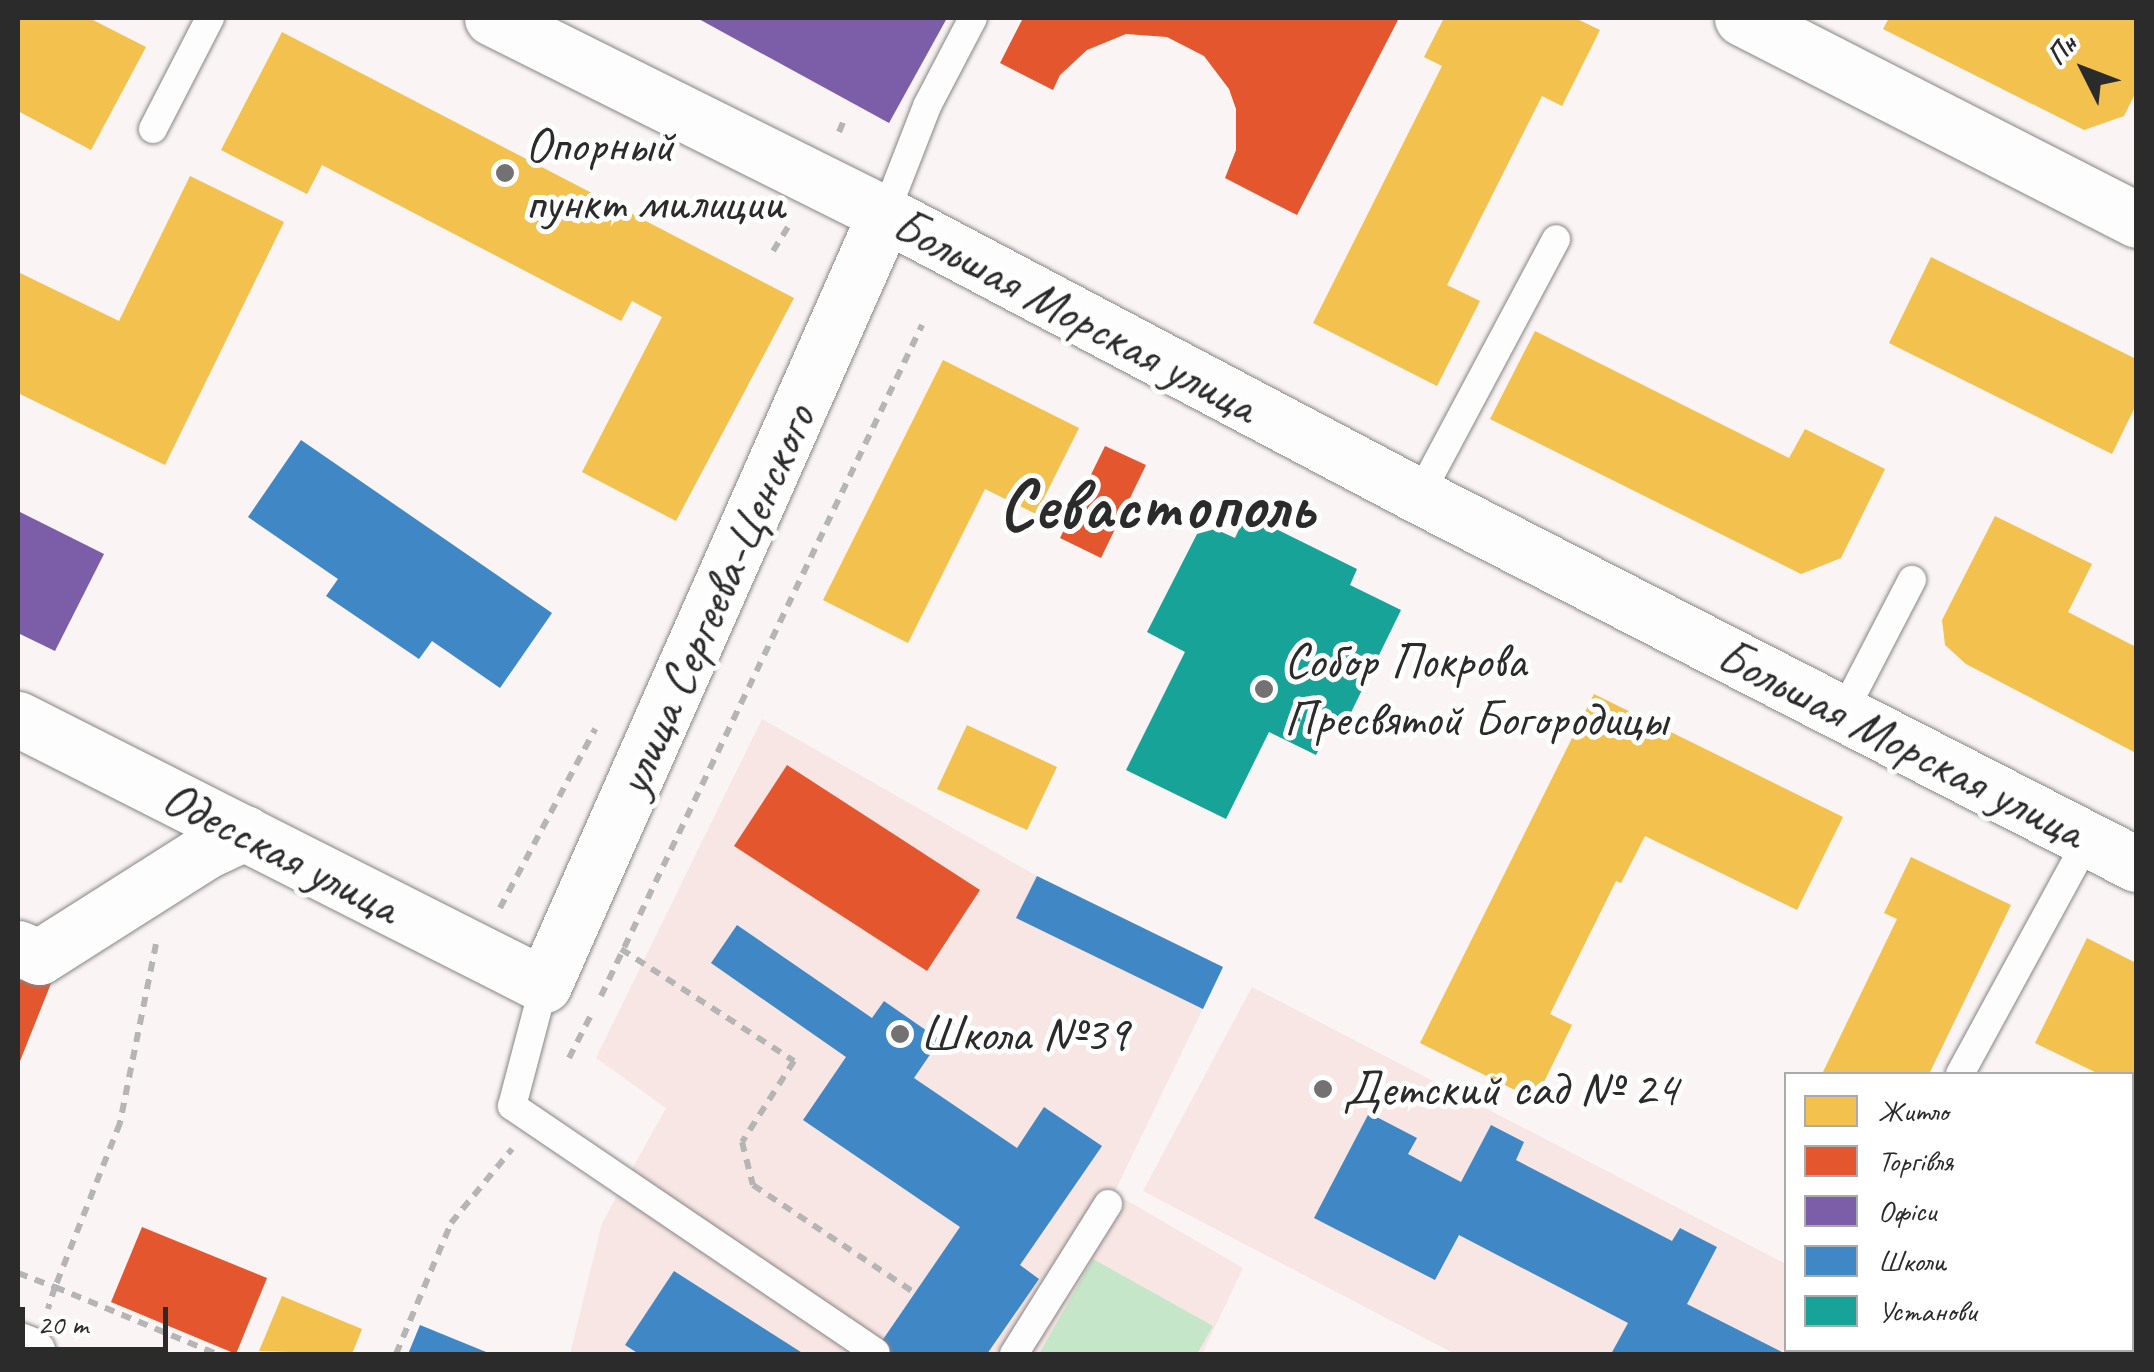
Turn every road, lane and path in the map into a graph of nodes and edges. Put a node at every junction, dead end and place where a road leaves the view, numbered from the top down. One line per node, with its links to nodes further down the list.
1 (210, 18): 5 (lane)
2 (492, 18): 6 (street, Большая Морская улица)
3 (974, 18): 6 (lane)
4 (1742, 18): 7 (street)
5 (153, 129)
6 (884, 214): 10 (street, Большая Морская улица); 20 (street, улица Сергеева-Ценского)
7 (2136, 220)
8 (1556, 238): 10 (lane)
9 (922, 326): 22 (path)
10 (1419, 496): 12 (street, Большая Морская улица)
11 (1912, 580): 12 (lane)
12 (1843, 714): 16 (street, Большая Морская улица)
13 (18, 719): 15 (street, Одесская улица)
14 (599, 722): 19 (path)
15 (246, 833): 18 (street); 23 (street, Одесская улица)
16 (2088, 839): 17 (street, Большая Морская улица); 24 (lane)
17 (2136, 864)
18 (171, 874): 21 (street); 31 (path)
19 (496, 916)
20 (571, 925): 22 (path); 23 (street, улица Сергеева-Ценского)
21 (18, 948)
22 (625, 951): 25 (path); 27 (path)
23 (544, 985): 25 (lane)
24 (1961, 1072)
25 (534, 1122): 29 (lane); 32 (path)
26 (1108, 1204): 33 (lane)
27 (915, 1294)
28 (18, 1350): 30 (street)
29 (874, 1352)
30 (28, 1354)
31 (216, 1354)
32 (396, 1354)
33 (1014, 1354)

